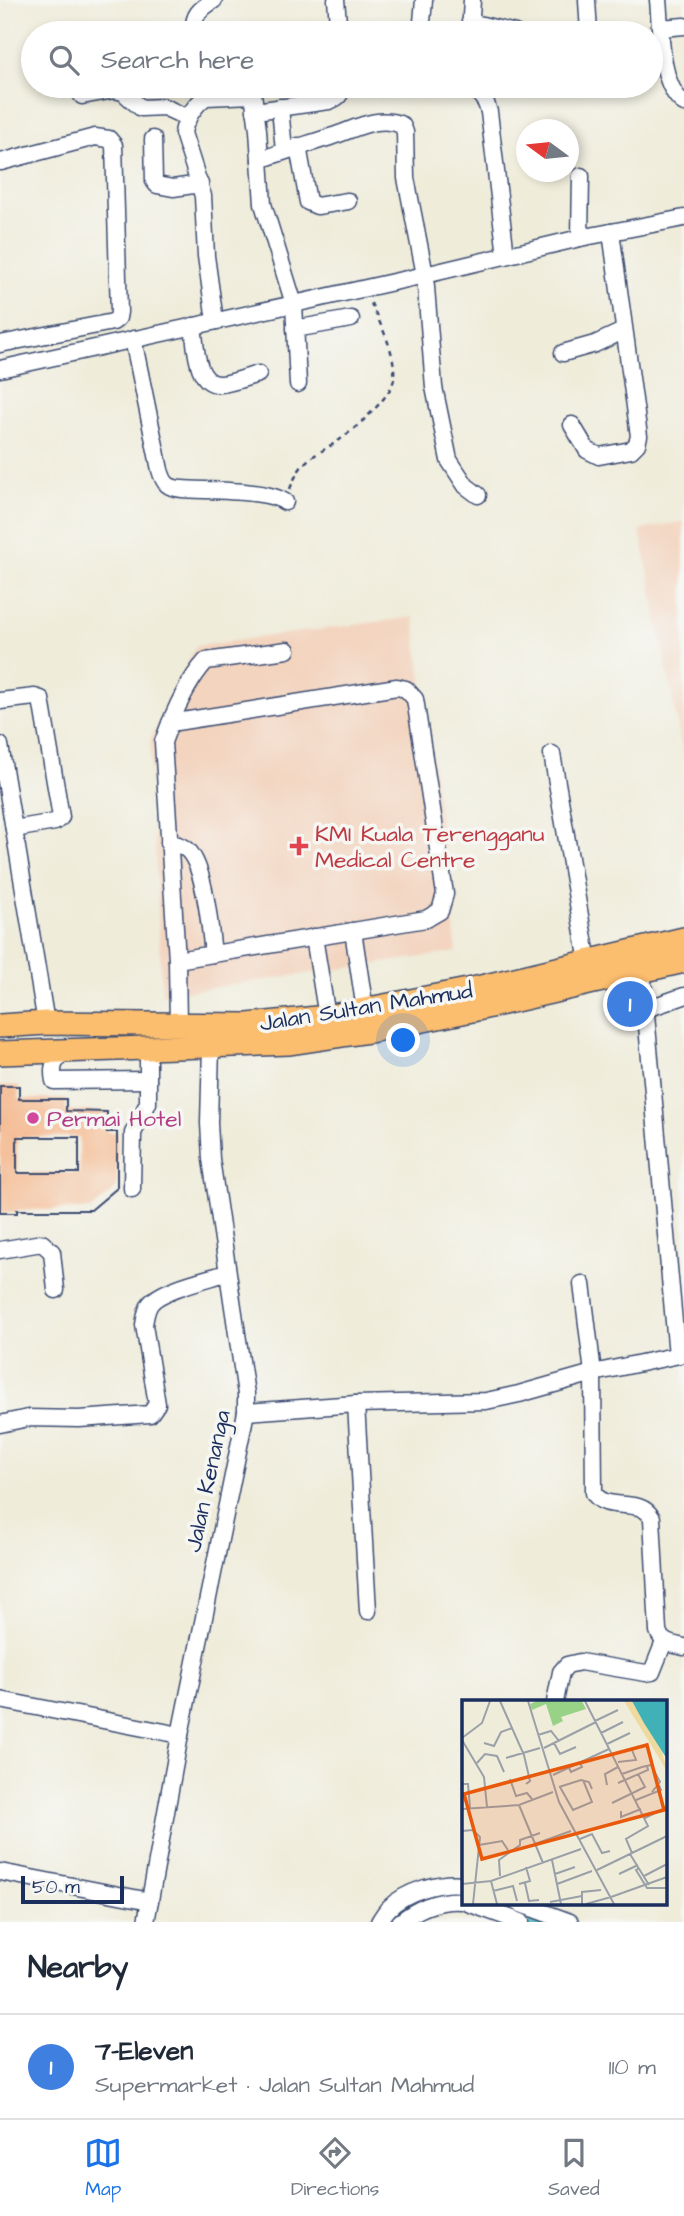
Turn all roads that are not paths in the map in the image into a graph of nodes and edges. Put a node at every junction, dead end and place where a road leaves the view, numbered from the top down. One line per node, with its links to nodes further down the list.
1 (214, 0): 7 (street)
2 (336, 0): 8 (street)
3 (424, 0): 9 (street)
4 (472, 0): 10 (street)
5 (587, 0): 11 (street)
6 (658, 0): 12 (street)
7 (194, 21)
8 (338, 21)
9 (422, 21)
10 (470, 21)
11 (588, 21)
12 (660, 21)
13 (684, 26): 14 (street)
14 (663, 28)
15 (663, 74): 22 (street)
16 (129, 98): 24 (street)
17 (198, 98): 24 (street)
18 (254, 98): 27 (street)
19 (257, 98): 23 (street)
20 (336, 98): 23 (street)
21 (482, 98): 35 (street)
22 (684, 103)
23 (280, 107): 26 (street)
24 (188, 118): 30 (street)
25 (153, 139): 30 (street)
26 (291, 149): 27 (street); 31 (street); 36 (street)
27 (260, 160): 38 (street)
28 (1, 162): 45 (street)
29 (581, 176): 34 (street)
30 (200, 184): 40 (street)
31 (348, 201)
32 (684, 218): 33 (street)
33 (611, 232): 34 (street); 44 (street)
34 (580, 238): 35 (street)
35 (506, 256): 36 (street)
36 (425, 275): 37 (street); 54 (street)
37 (318, 299): 38 (street); 41 (street)
38 (294, 304): 40 (street); 43 (street)
39 (351, 319): 41 (street)
40 (215, 321): 42 (street)
41 (322, 325): 43 (street)
42 (193, 326): 46 (street); 51 (street)
43 (295, 329): 52 (street)
44 (623, 331): 48 (street); 53 (street)
45 (26, 338): 47 (street); 49 (street)
46 (133, 339): 49 (street); 55 (street)
47 (0, 345)
48 (563, 353)
49 (27, 363): 50 (street)
50 (0, 369)
51 (258, 374)
52 (298, 383)
53 (572, 425)
54 (478, 495)
55 (285, 502)
56 (287, 650): 58 (street)
57 (0, 701): 61 (street)
58 (170, 723): 62 (street); 63 (street)
59 (0, 745): 61 (street)
60 (552, 754): 69 (street)
61 (14, 829): 75 (street)
62 (169, 842): 66 (street); 67 (street)
63 (353, 931): 64 (street); 73 (street)
64 (314, 937): 66 (street); 74 (street)
65 (684, 939): 69 (highway, Jalan Sultan Mahmud)
66 (214, 954): 67 (street)
67 (177, 960): 76 (street)
68 (684, 961): 70 (highway, Jalan Sultan Mahmud)
69 (588, 962): 73 (highway, Jalan Sultan Mahmud)
70 (642, 971): 72 (street); 78 (highway, Jalan Sultan Mahmud)
71 (684, 996): 72 (street)
72 (646, 1009): 88 (street)
73 (365, 1010): 74 (highway, Jalan Sultan Mahmud)
74 (327, 1017): 76 (highway, Jalan Sultan Mahmud)
75 (46, 1023): 76 (highway, Jalan Sultan Mahmud); 77 (highway, Jalan Sultan Mahmud)
76 (178, 1025)
77 (0, 1026)
78 (211, 1046): 79 (highway, Jalan Sultan Mahmud); 85 (street, Jalan Kenanga)
79 (148, 1048): 80 (highway, Jalan Sultan Mahmud); 82 (street)
80 (64, 1051): 81 (highway, Jalan Sultan Mahmud); 82 (street)
81 (0, 1053)
82 (148, 1080): 83 (street)
83 (132, 1189)
84 (0, 1250): 87 (street)
85 (226, 1273): 91 (street, Jalan Kenanga); 92 (street)
86 (582, 1284): 89 (street)
87 (56, 1290)
88 (681, 1354): 89 (street)
89 (593, 1373): 90 (street); 94 (street)
90 (356, 1404): 91 (street); 93 (street)
91 (246, 1412): 98 (street, Jalan Kenanga)
92 (0, 1424)
93 (368, 1611)
94 (664, 1642): 95 (street); 97 (street)
95 (684, 1647)
96 (0, 1700): 98 (street)
97 (555, 1700)
98 (180, 1735): 101 (street, Jalan Kenanga)
99 (0, 1872): 101 (street)
100 (462, 1884): 106 (street)
101 (149, 1901): 105 (street, Jalan Kenanga)
102 (462, 1902): 107 (street)
103 (477, 1904): 104 (street)
104 (529, 1913): 108 (street)
105 (146, 1922)
106 (379, 1922)
107 (400, 1922)
108 (570, 1922)

